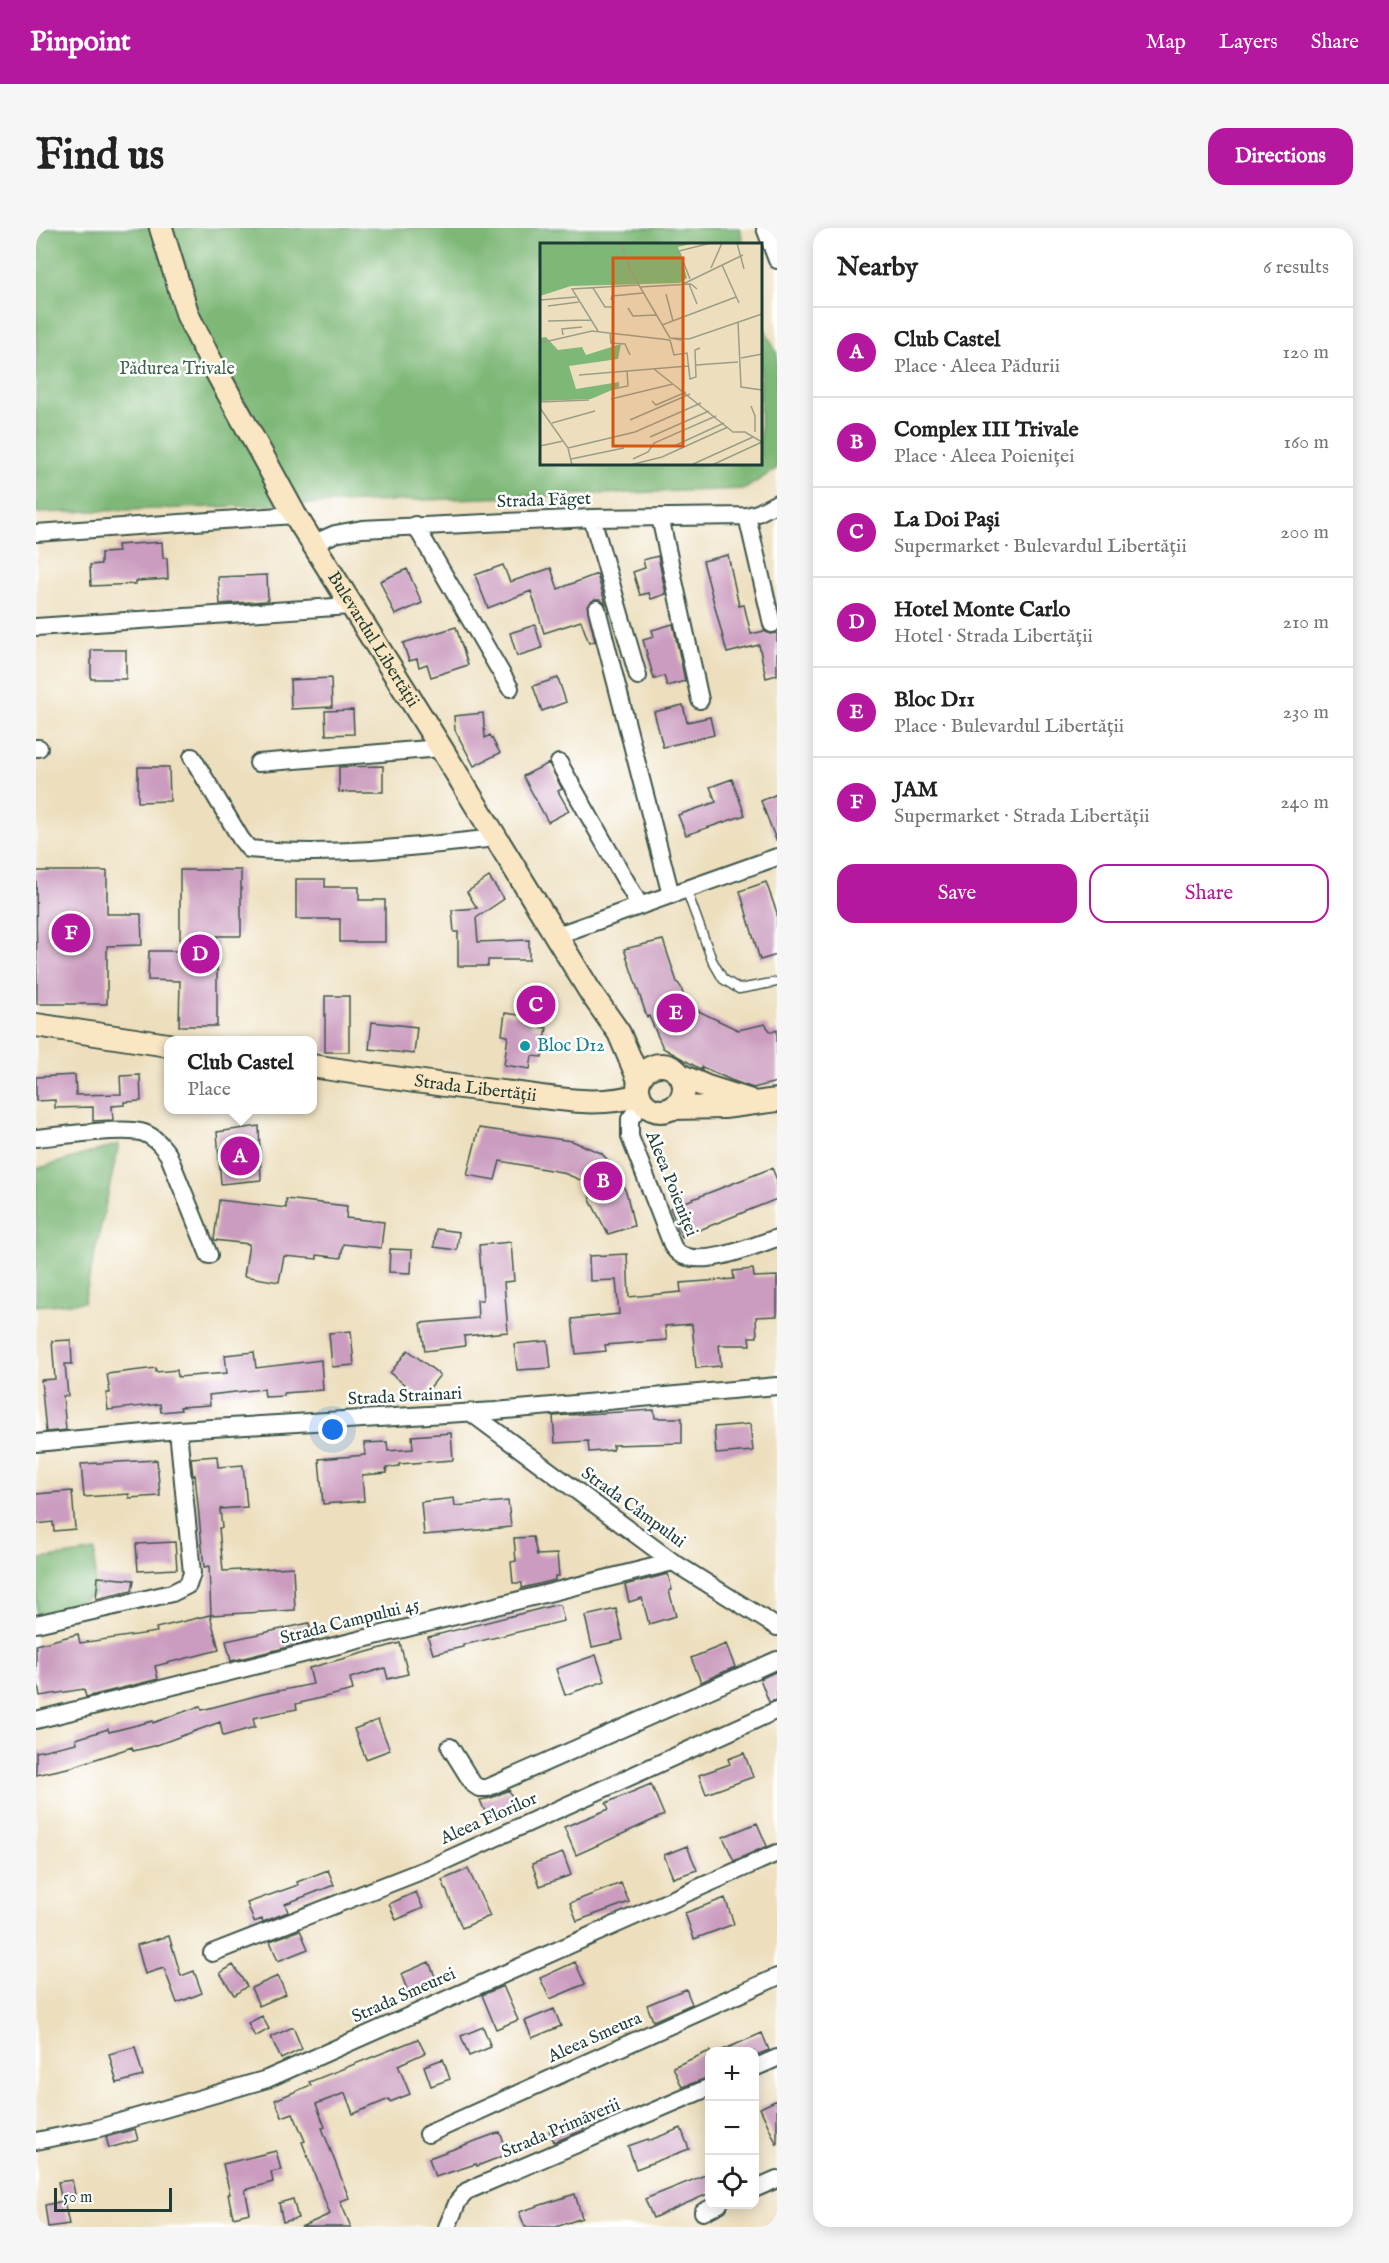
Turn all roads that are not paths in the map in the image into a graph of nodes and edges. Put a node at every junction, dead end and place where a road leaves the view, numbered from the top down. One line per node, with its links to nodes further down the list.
1 (161, 228): 7 (main road, Bulevardul Libertății)
2 (765, 228): 3 (street)
3 (777, 260)
4 (777, 503): 6 (street, Strada Făget)
5 (777, 513): 6 (street)
6 (752, 514): 8 (street, Strada Făget); 15 (street)
7 (295, 515): 11 (street); 12 (main road, Bulevardul Libertății)
8 (660, 517): 9 (street, Strada Făget); 19 (street)
9 (592, 518): 10 (street, Strada Făget); 17 (street)
10 (415, 525): 12 (street, Strada Făget); 18 (street)
11 (36, 533)
12 (312, 544): 13 (main road, Bulevardul Libertății)
13 (350, 606): 16 (street); 20 (main road, Bulevardul Libertății)
14 (597, 609): 26 (street)
15 (772, 624)
16 (36, 627)
17 (638, 676)
18 (510, 688)
19 (700, 700)
20 (441, 748): 22 (street); 24 (main road, Bulevardul Libertății)
21 (192, 757): 24 (street)
22 (258, 763)
23 (560, 763): 27 (street)
24 (495, 838): 28 (main road, Bulevardul Libertății)
25 (777, 857): 26 (street)
26 (679, 892): 27 (street); 29 (lane)
27 (640, 906): 28 (street)
28 (555, 936): 31 (main road, Bulevardul Libertății)
29 (777, 982)
30 (36, 1025): 32 (main road)
31 (619, 1034): 33 (main road, Bulevardul Libertății); 36 (main road, Bulevardul Libertății)
32 (164, 1044)
33 (662, 1065): 35 (main road); 36 (main road)
34 (317, 1067): 36 (main road, Strada Libertății)
35 (682, 1077): 37 (main road); 38 (main road)
36 (640, 1093): 38 (main road); 40 (street, Aleea Poieniței)
37 (769, 1101): 38 (main road)
38 (673, 1108)
39 (36, 1138): 41 (street)
40 (777, 1238)
41 (209, 1255)
42 (777, 1386): 43 (street, Strada Strainari)
43 (470, 1412): 44 (street, Strada Strainari); 46 (street, Strada Câmpului)
44 (178, 1430): 45 (street, Strada Strainari); 47 (street)
45 (36, 1443)
46 (673, 1562): 48 (street, Strada Câmpului); 51 (street, Strada Campului 45)
47 (36, 1624)
48 (777, 1627)
49 (777, 1660): 52 (street)
50 (777, 1710): 54 (street, Aleea Florilor)
51 (36, 1720)
52 (450, 1747)
53 (777, 1853): 60 (street, Strada Smeurei)
54 (212, 1953)
55 (777, 1977): 59 (street, Aleea Smeura)
56 (777, 2058): 57 (street)
57 (759, 2066)
58 (705, 2089): 65 (street, Strada Primăverii)
59 (428, 2134)
60 (36, 2141)
61 (777, 2179): 62 (street)
62 (759, 2187)
63 (710, 2209): 64 (street)
64 (704, 2212)
65 (447, 2227)

